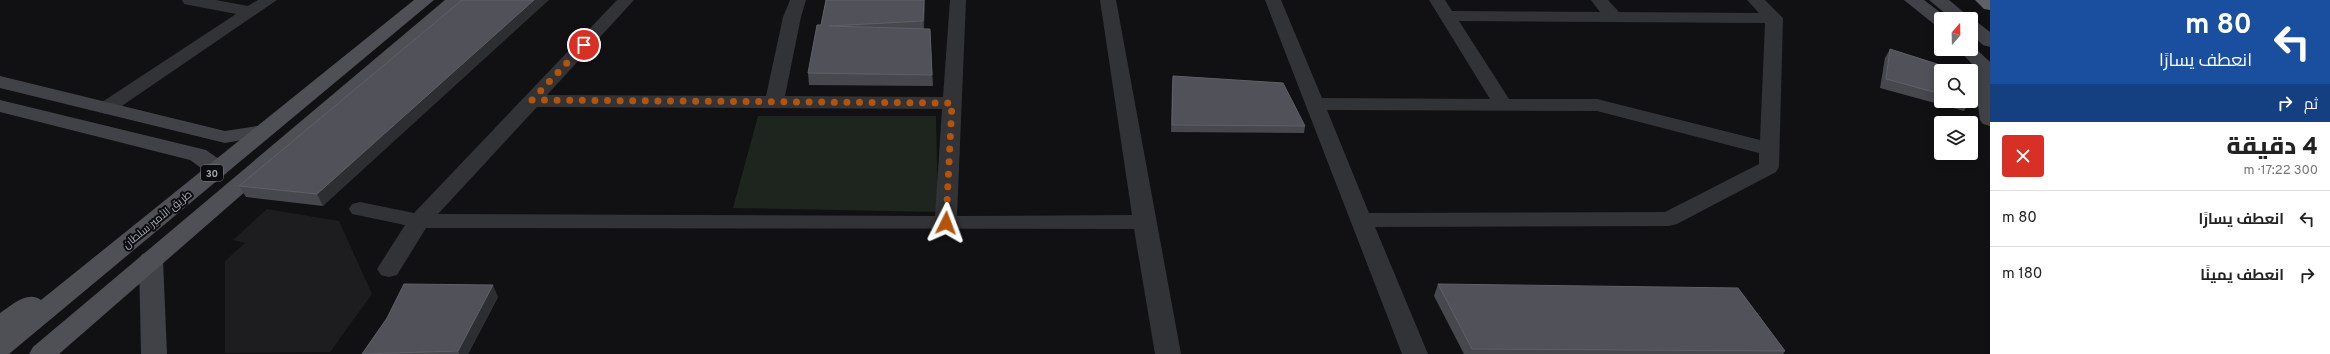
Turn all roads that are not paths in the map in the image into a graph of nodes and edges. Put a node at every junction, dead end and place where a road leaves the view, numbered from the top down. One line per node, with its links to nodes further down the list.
1 (190, 0): 17 (street)
2 (269, 0): 17 (street)
3 (425, 0): 35 (main road, طريق الأمير سلطان / 30)
4 (456, 0): 44 (main road, 30)
5 (626, 0): 27 (street)
6 (798, 0): 28 (street)
7 (958, 0): 29 (street)
8 (1108, 0): 42 (street)
9 (1273, 0): 30 (street)
10 (1436, 0): 19 (street)
11 (1599, 0): 21 (street)
12 (1755, 0): 22 (street)
13 (1913, 0): 20 (street)
14 (1938, 0): 18 (street)
15 (1984, 0): 16 (highway)
16 (1990, 5)
17 (251, 12): 33 (street)
18 (1954, 12)
19 (1447, 16): 21 (street); 31 (street)
20 (1934, 16)
21 (1614, 17): 22 (street)
22 (1774, 18): 36 (street)
23 (1978, 32): 24 (street)
24 (1990, 41)
25 (1973, 56): 34 (street)
26 (0, 82): 33 (street)
27 (532, 100): 28 (street); 41 (street)
28 (774, 102): 29 (street)
29 (952, 103): 43 (street)
30 (1314, 104): 31 (street); 40 (street)
31 (1503, 105): 36 (street)
32 (0, 106): 37 (street)
33 (106, 108): 35 (street)
34 (1990, 120)
35 (264, 131): 37 (main road, طريق الأمير سلطان / 30)
36 (1769, 149): 40 (street)
37 (218, 169): 38 (main road, طريق الأمير سلطان / 30)
38 (182, 198): 46 (main road); 47 (main road, طريق الأمير سلطان / 30)
39 (360, 209): 41 (street)
40 (1361, 220): 51 (street)
41 (419, 221): 43 (street); 45 (street)
42 (1144, 222): 43 (street); 50 (street)
43 (946, 223)
44 (151, 260): 48 (main road, 30); 49 (street)
45 (389, 269)
46 (0, 326)
47 (0, 347)
48 (42, 354)
49 (154, 354)
50 (1168, 354)
51 (1415, 354)

